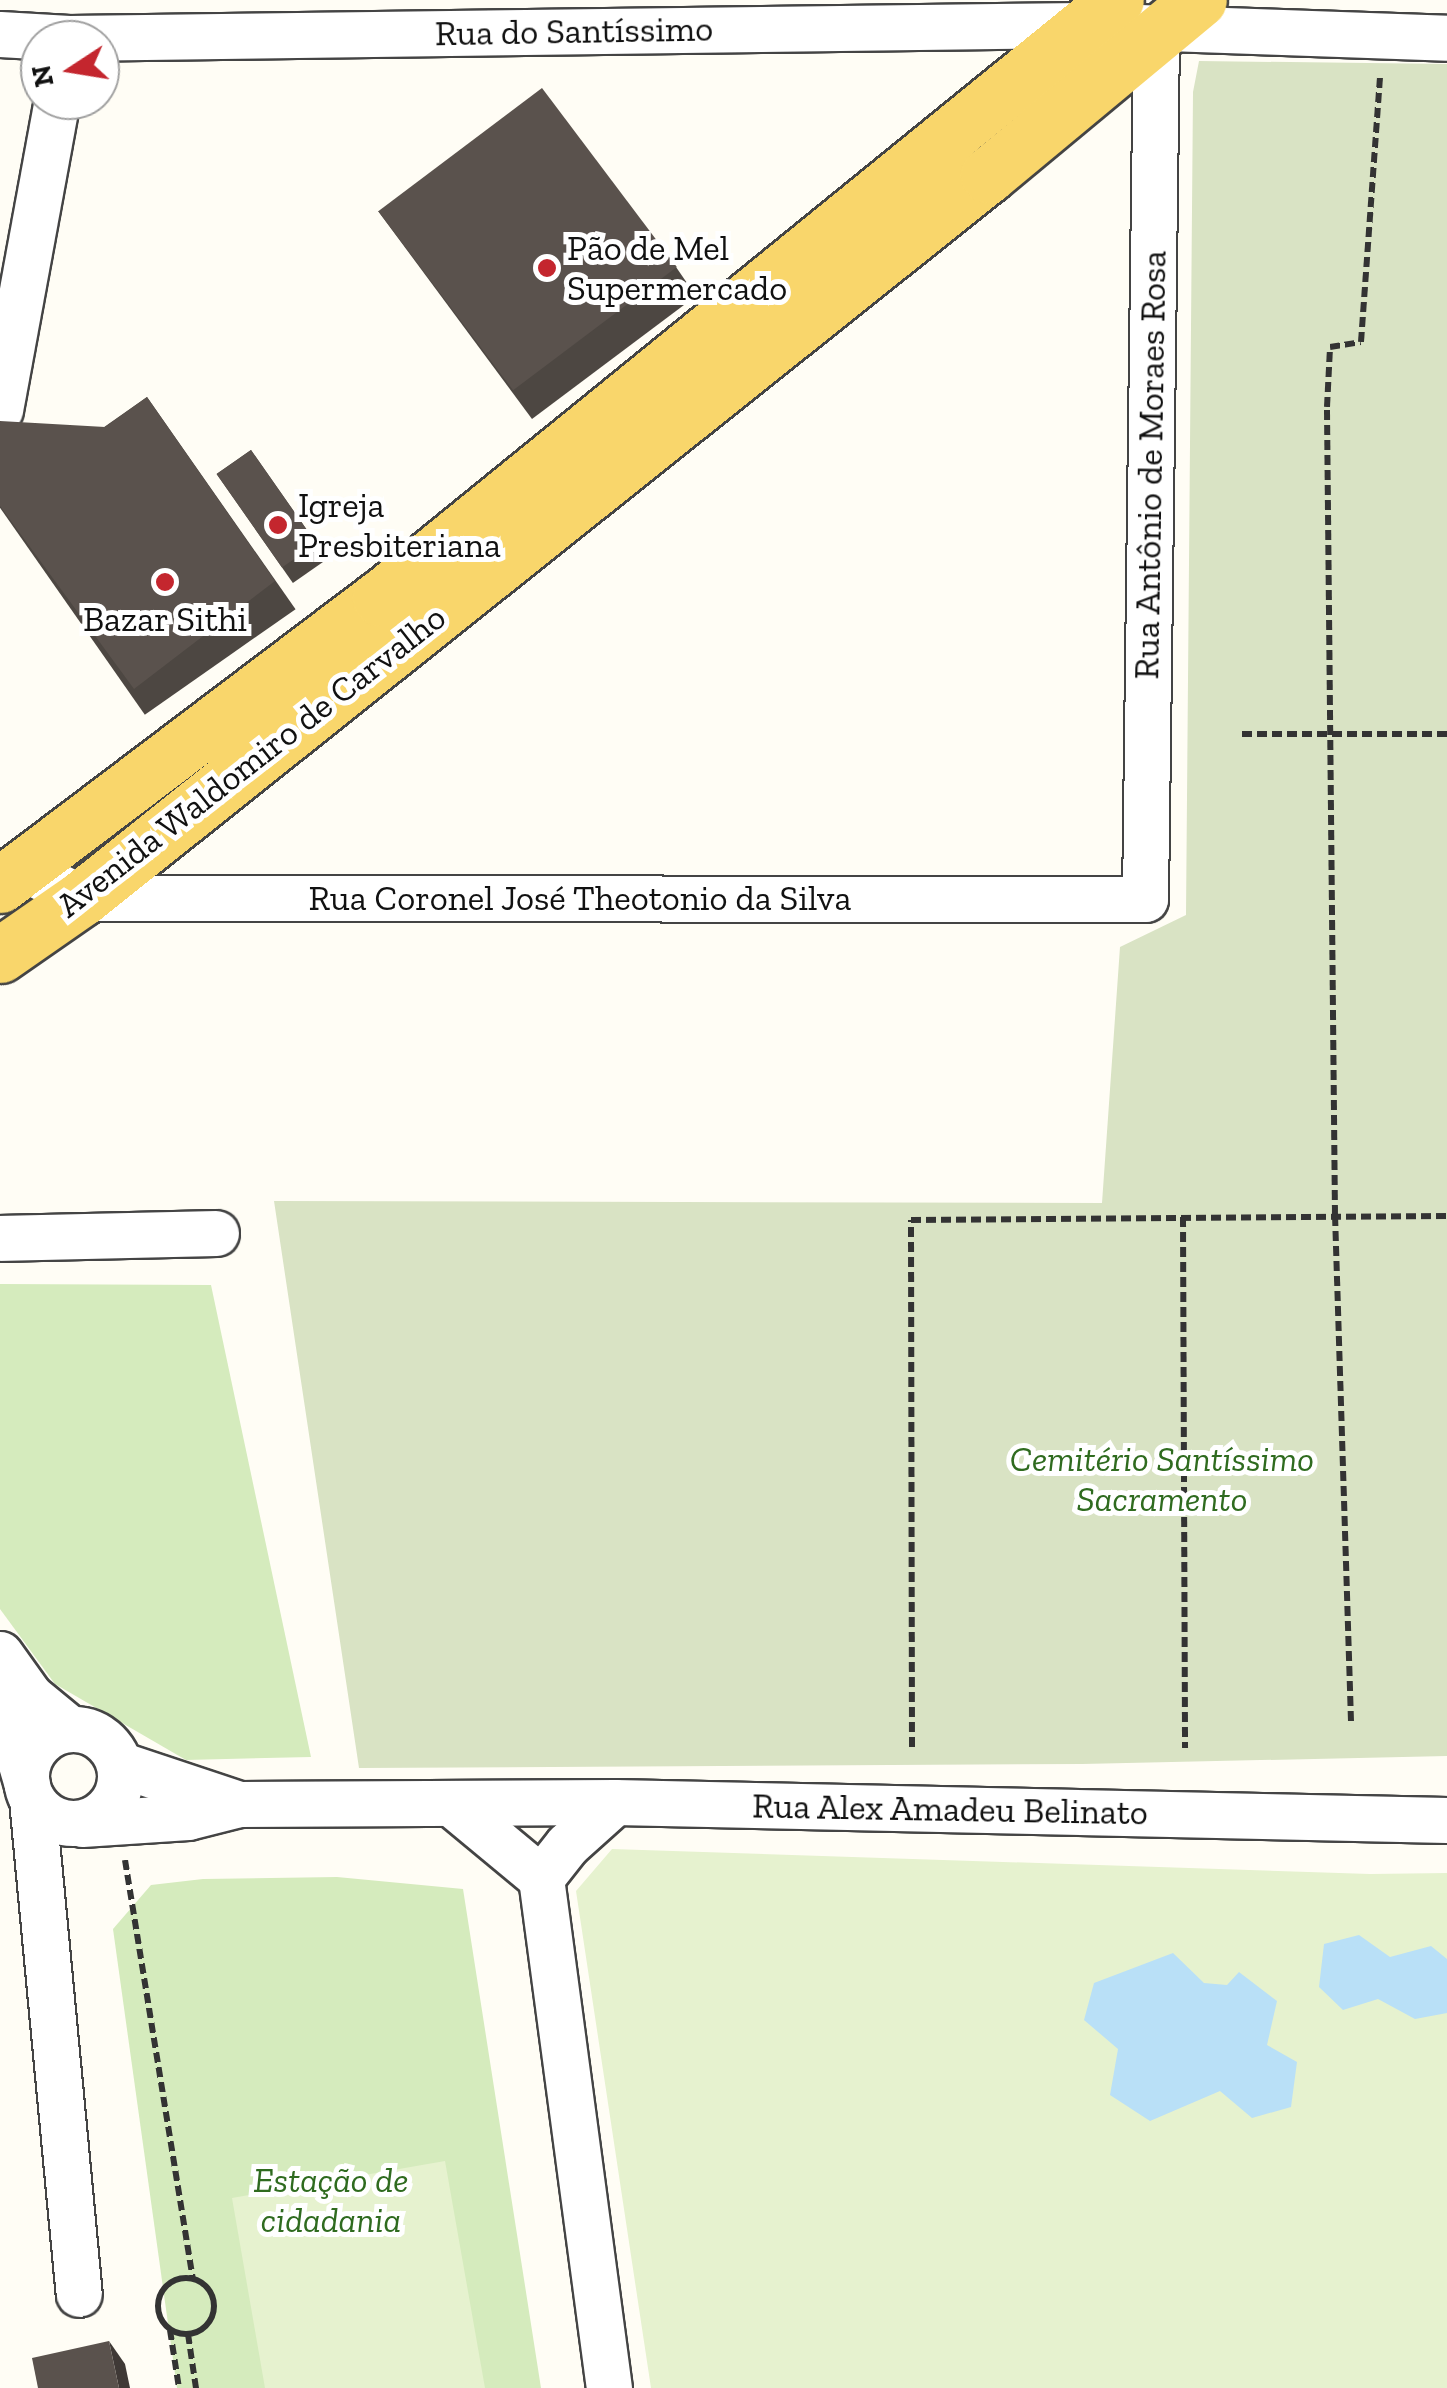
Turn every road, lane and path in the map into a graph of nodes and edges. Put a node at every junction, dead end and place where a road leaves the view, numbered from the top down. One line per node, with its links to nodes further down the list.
1 (1143, 17): 2 (street, Rua do Santíssimo); 3 (street, Rua do Santíssimo); 10 (main road, Avenida Waldomiro de Carvalho); 11 (main road, Avenida Waldomiro de Carvalho); 12 (street, Rua Antônio de Moraes Rosa)
2 (120, 38)
3 (1383, 38): 4 (street, Rua do Santíssimo); 9 (path)
4 (1447, 38)
5 (53, 120): 6 (street)
6 (0, 410)
7 (1242, 734): 9 (path)
8 (1447, 734): 9 (path)
9 (1327, 735): 14 (path)
10 (11, 877): 11 (street, Rua Coronel José Theotonio da Silva)
11 (82, 898): 12 (street, Rua Coronel José Theotonio da Silva); 13 (main road, Avenida Waldomiro de Carvalho)
12 (1145, 899)
13 (0, 955)
14 (1335, 1214): 15 (path); 16 (path); 21 (path)
15 (1183, 1216): 23 (path); 24 (path)
16 (1447, 1216)
17 (216, 1233): 18 (street)
18 (0, 1238)
19 (0, 1654): 22 (street)
20 (0, 1693): 26 (street)
21 (1351, 1721)
22 (70, 1729): 25 (street); 26 (street)
23 (912, 1747)
24 (1186, 1748)
25 (119, 1764): 28 (street); 31 (street)
26 (29, 1792): 31 (street); 34 (street)
27 (615, 1802): 29 (street, Rua Alex Amadeu Belinato); 30 (street, Rua Alex Amadeu Belinato); 32 (street)
28 (239, 1804): 29 (street, Rua Alex Amadeu Belinato); 31 (street)
29 (452, 1804): 32 (street)
30 (1447, 1820)
31 (100, 1822): 33 (path)
32 (541, 1878): 39 (street)
33 (193, 2278): 35 (path); 36 (path)
34 (80, 2294)
35 (170, 2329): 36 (path); 37 (path)
36 (188, 2334): 38 (path)
37 (179, 2388)
38 (196, 2388)
39 (609, 2388)

